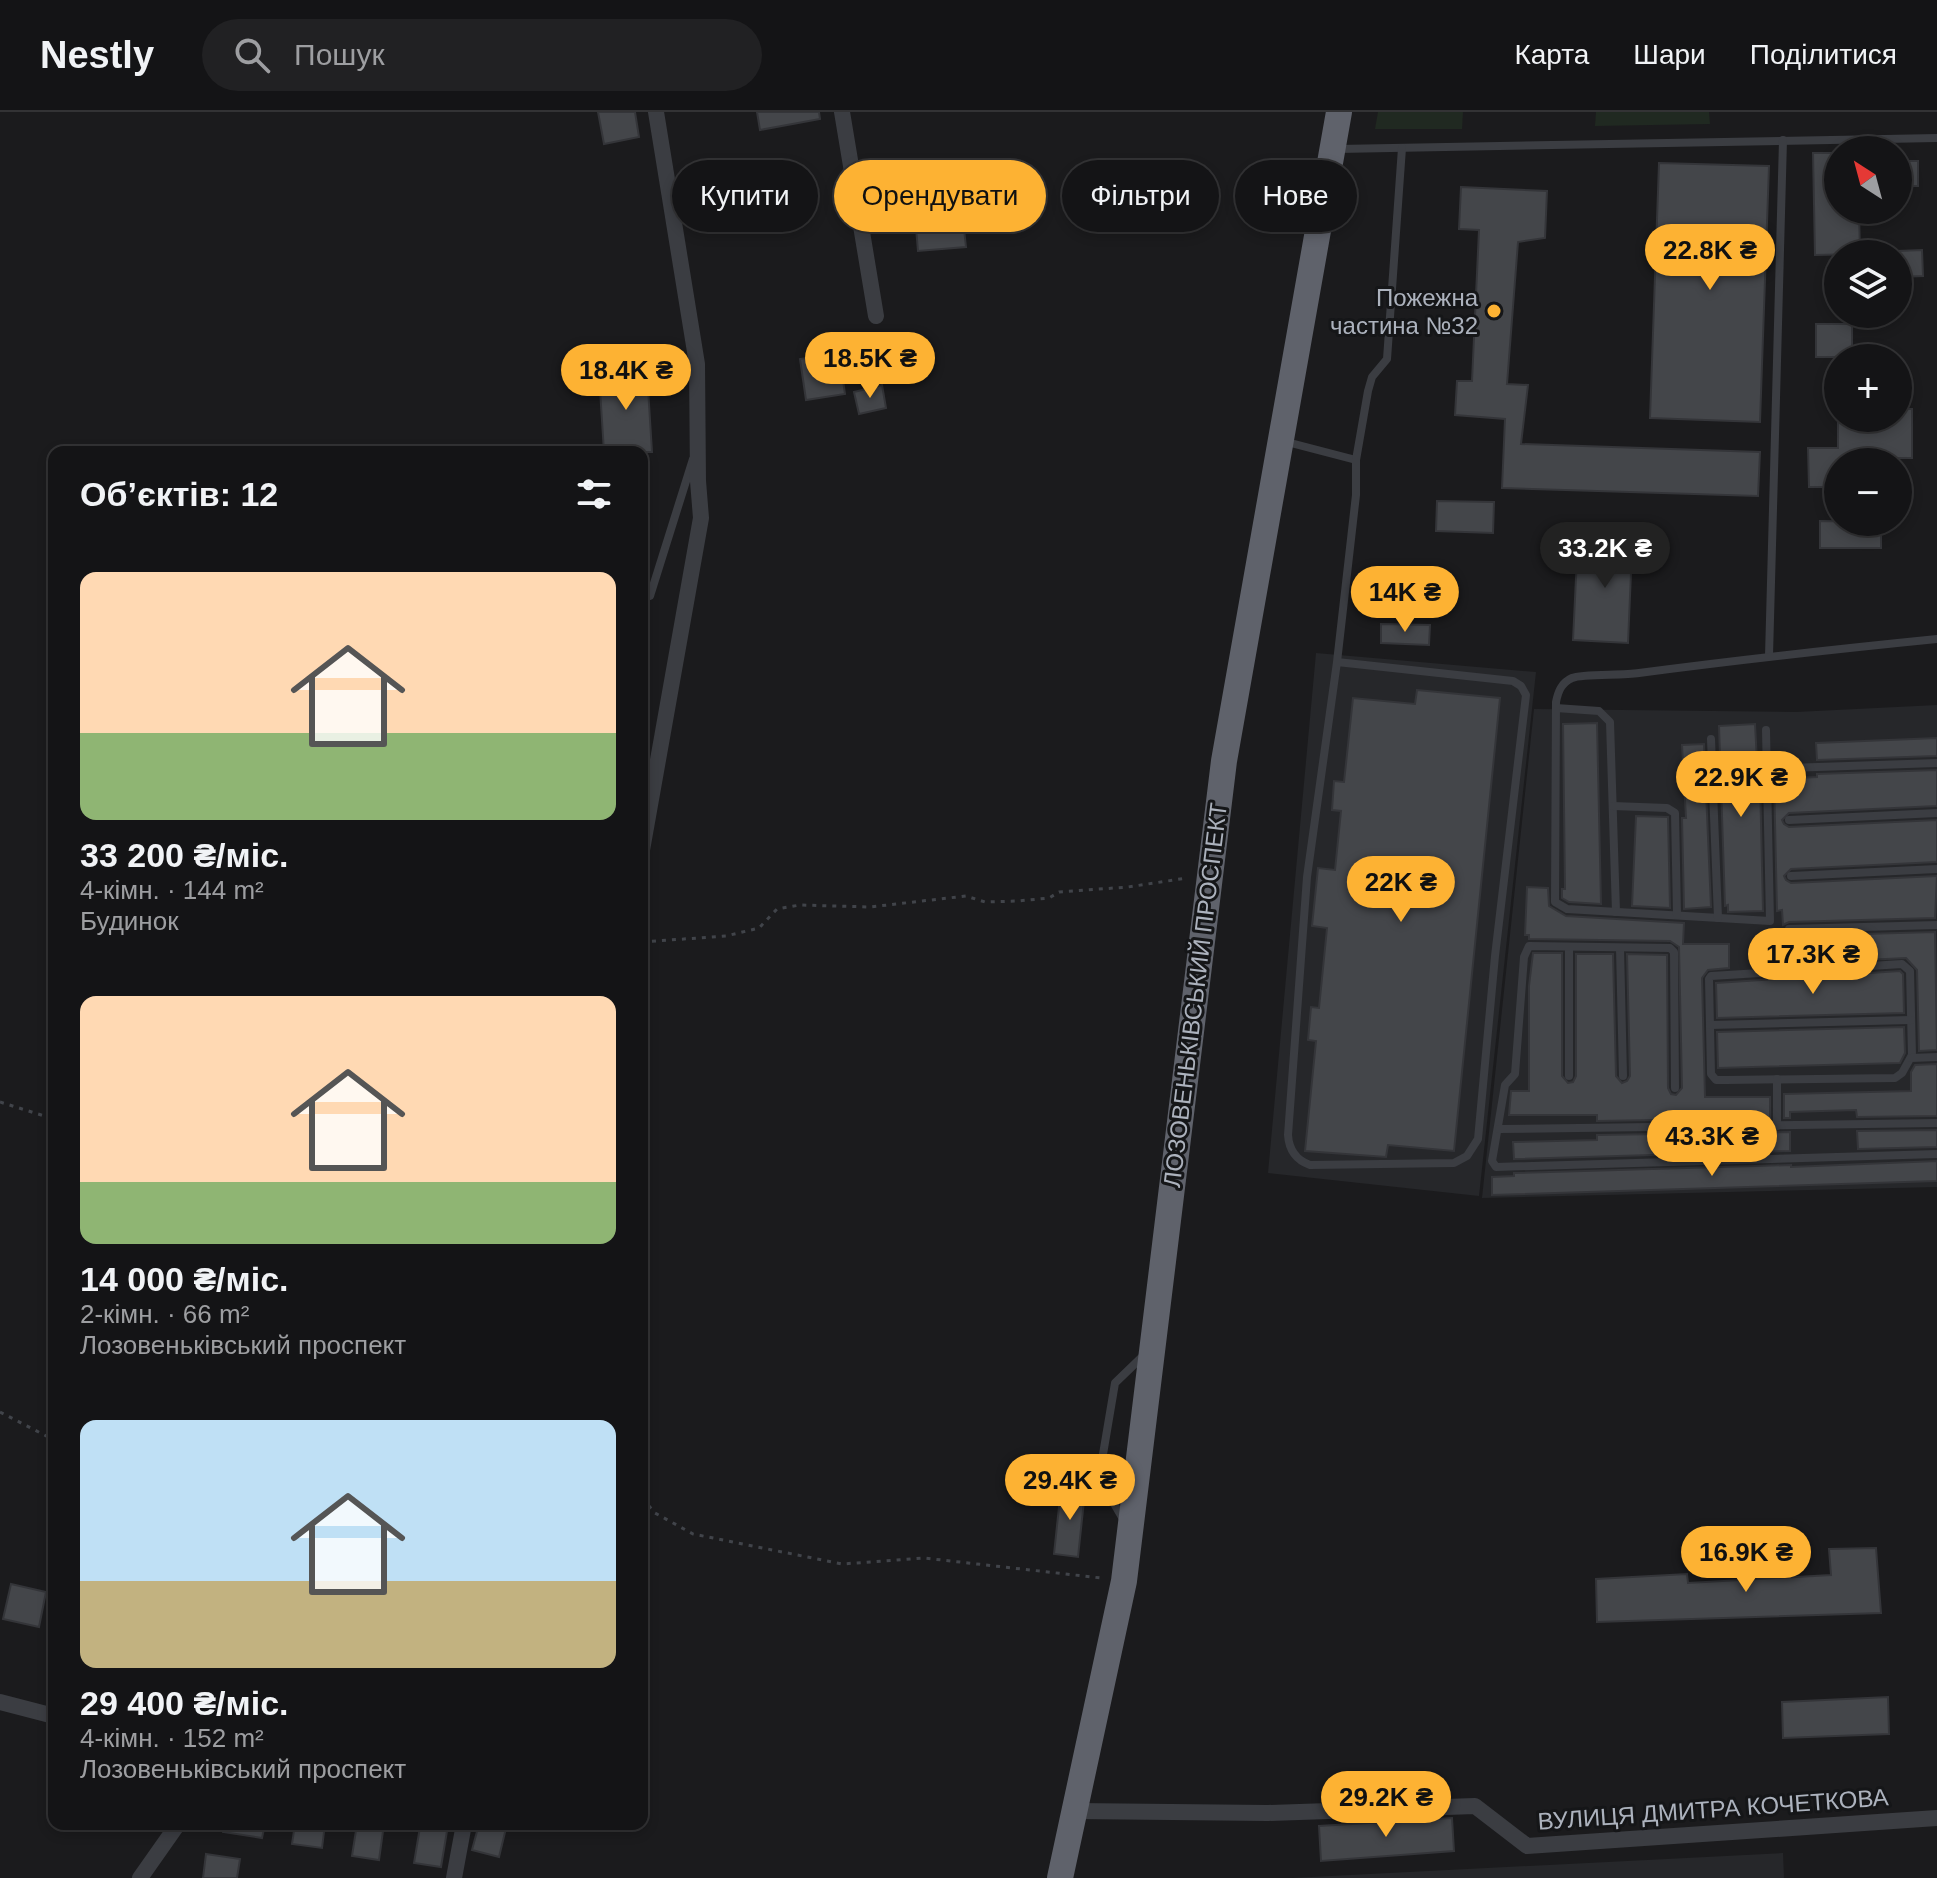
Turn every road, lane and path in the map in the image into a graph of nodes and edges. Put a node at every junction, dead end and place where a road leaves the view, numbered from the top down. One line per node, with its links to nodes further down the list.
1 (656, 112): 10 (street)
2 (842, 112): 8 (street)
3 (1339, 112): 7 (highway, ЛОЗОВЕНЬКІВСЬКИЙ ПРОСПЕКТ)
4 (1937, 138): 5 (lane)
5 (1783, 140): 6 (lane); 14 (lane)
6 (1402, 148): 7 (lane); 11 (lane)
7 (1332, 149): 9 (highway, ЛОЗОВЕНЬКІВСЬКИЙ ПРОСПЕКТ)
8 (876, 316)
9 (1280, 441): 11 (lane); 26 (highway, ЛОЗОВЕНЬКІВСЬКИЙ ПРОСПЕКТ)
10 (697, 445): 12 (lane); 23 (street)
11 (1356, 460): 15 (lane)
12 (650, 596)
13 (1937, 639): 14 (lane)
14 (1769, 656): 16 (lane)
15 (1337, 662): 15 (lane)
16 (1556, 708): 21 (lane); 28 (lane)
17 (1766, 730): 30 (lane)
18 (1711, 739): 30 (lane)
19 (1937, 763): 20 (lane)
20 (1788, 768)
21 (1613, 806): 28 (lane); 29 (lane)
22 (1937, 813): 24 (lane)
23 (648, 816)
24 (1789, 820)
25 (1937, 869): 27 (lane)
26 (1210, 873): 33 (path); 50 (highway, ЛОЗОВЕНЬКІВСЬКИЙ ПРОСПЕКТ)
27 (1791, 876)
28 (1616, 912): 29 (lane)
29 (1677, 915): 30 (lane)
30 (1718, 918)
31 (1937, 925): 32 (lane)
32 (1789, 929)
33 (648, 942)
34 (1569, 947): 35 (lane); 40 (lane); 48 (lane)
35 (1620, 948): 41 (lane); 43 (lane)
36 (1911, 1020): 37 (lane); 37 (lane); 39 (lane)
37 (1710, 1025): 42 (lane)
38 (1937, 1057): 39 (lane)
39 (1911, 1058): 42 (lane)
40 (1569, 1076)
41 (1623, 1076)
42 (1777, 1079): 47 (lane)
43 (1675, 1088)
44 (0, 1102): 45 (path)
45 (48, 1117)
46 (1937, 1123): 47 (lane)
47 (1777, 1126): 48 (lane)
48 (1499, 1129): 49 (lane)
49 (1937, 1154)
50 (1152, 1347): 54 (highway, ЛОЗОВЕНЬКІВСЬКИЙ ПРОСПЕКТ); 54 (lane)
51 (0, 1412): 52 (path)
52 (48, 1438)
53 (648, 1505): 55 (path)
54 (1130, 1531): 55 (highway, ЛОЗОВЕНЬКІВСЬКИЙ ПРОСПЕКТ)
55 (1124, 1581): 58 (highway, ЛОЗОВЕНЬКІВСЬКИЙ ПРОСПЕКТ)
56 (0, 1702): 57 (street)
57 (48, 1714)
58 (1074, 1811): 59 (street, ВУЛИЦЯ ДМИТРА КОЧЕТКОВА); 64 (highway, ЛОЗОВЕНЬКІВСЬКИЙ ПРОСПЕКТ)
59 (1937, 1818)
60 (174, 1830): 62 (street)
61 (463, 1830): 63 (street)
62 (140, 1878)
63 (454, 1878)
64 (1060, 1878)

